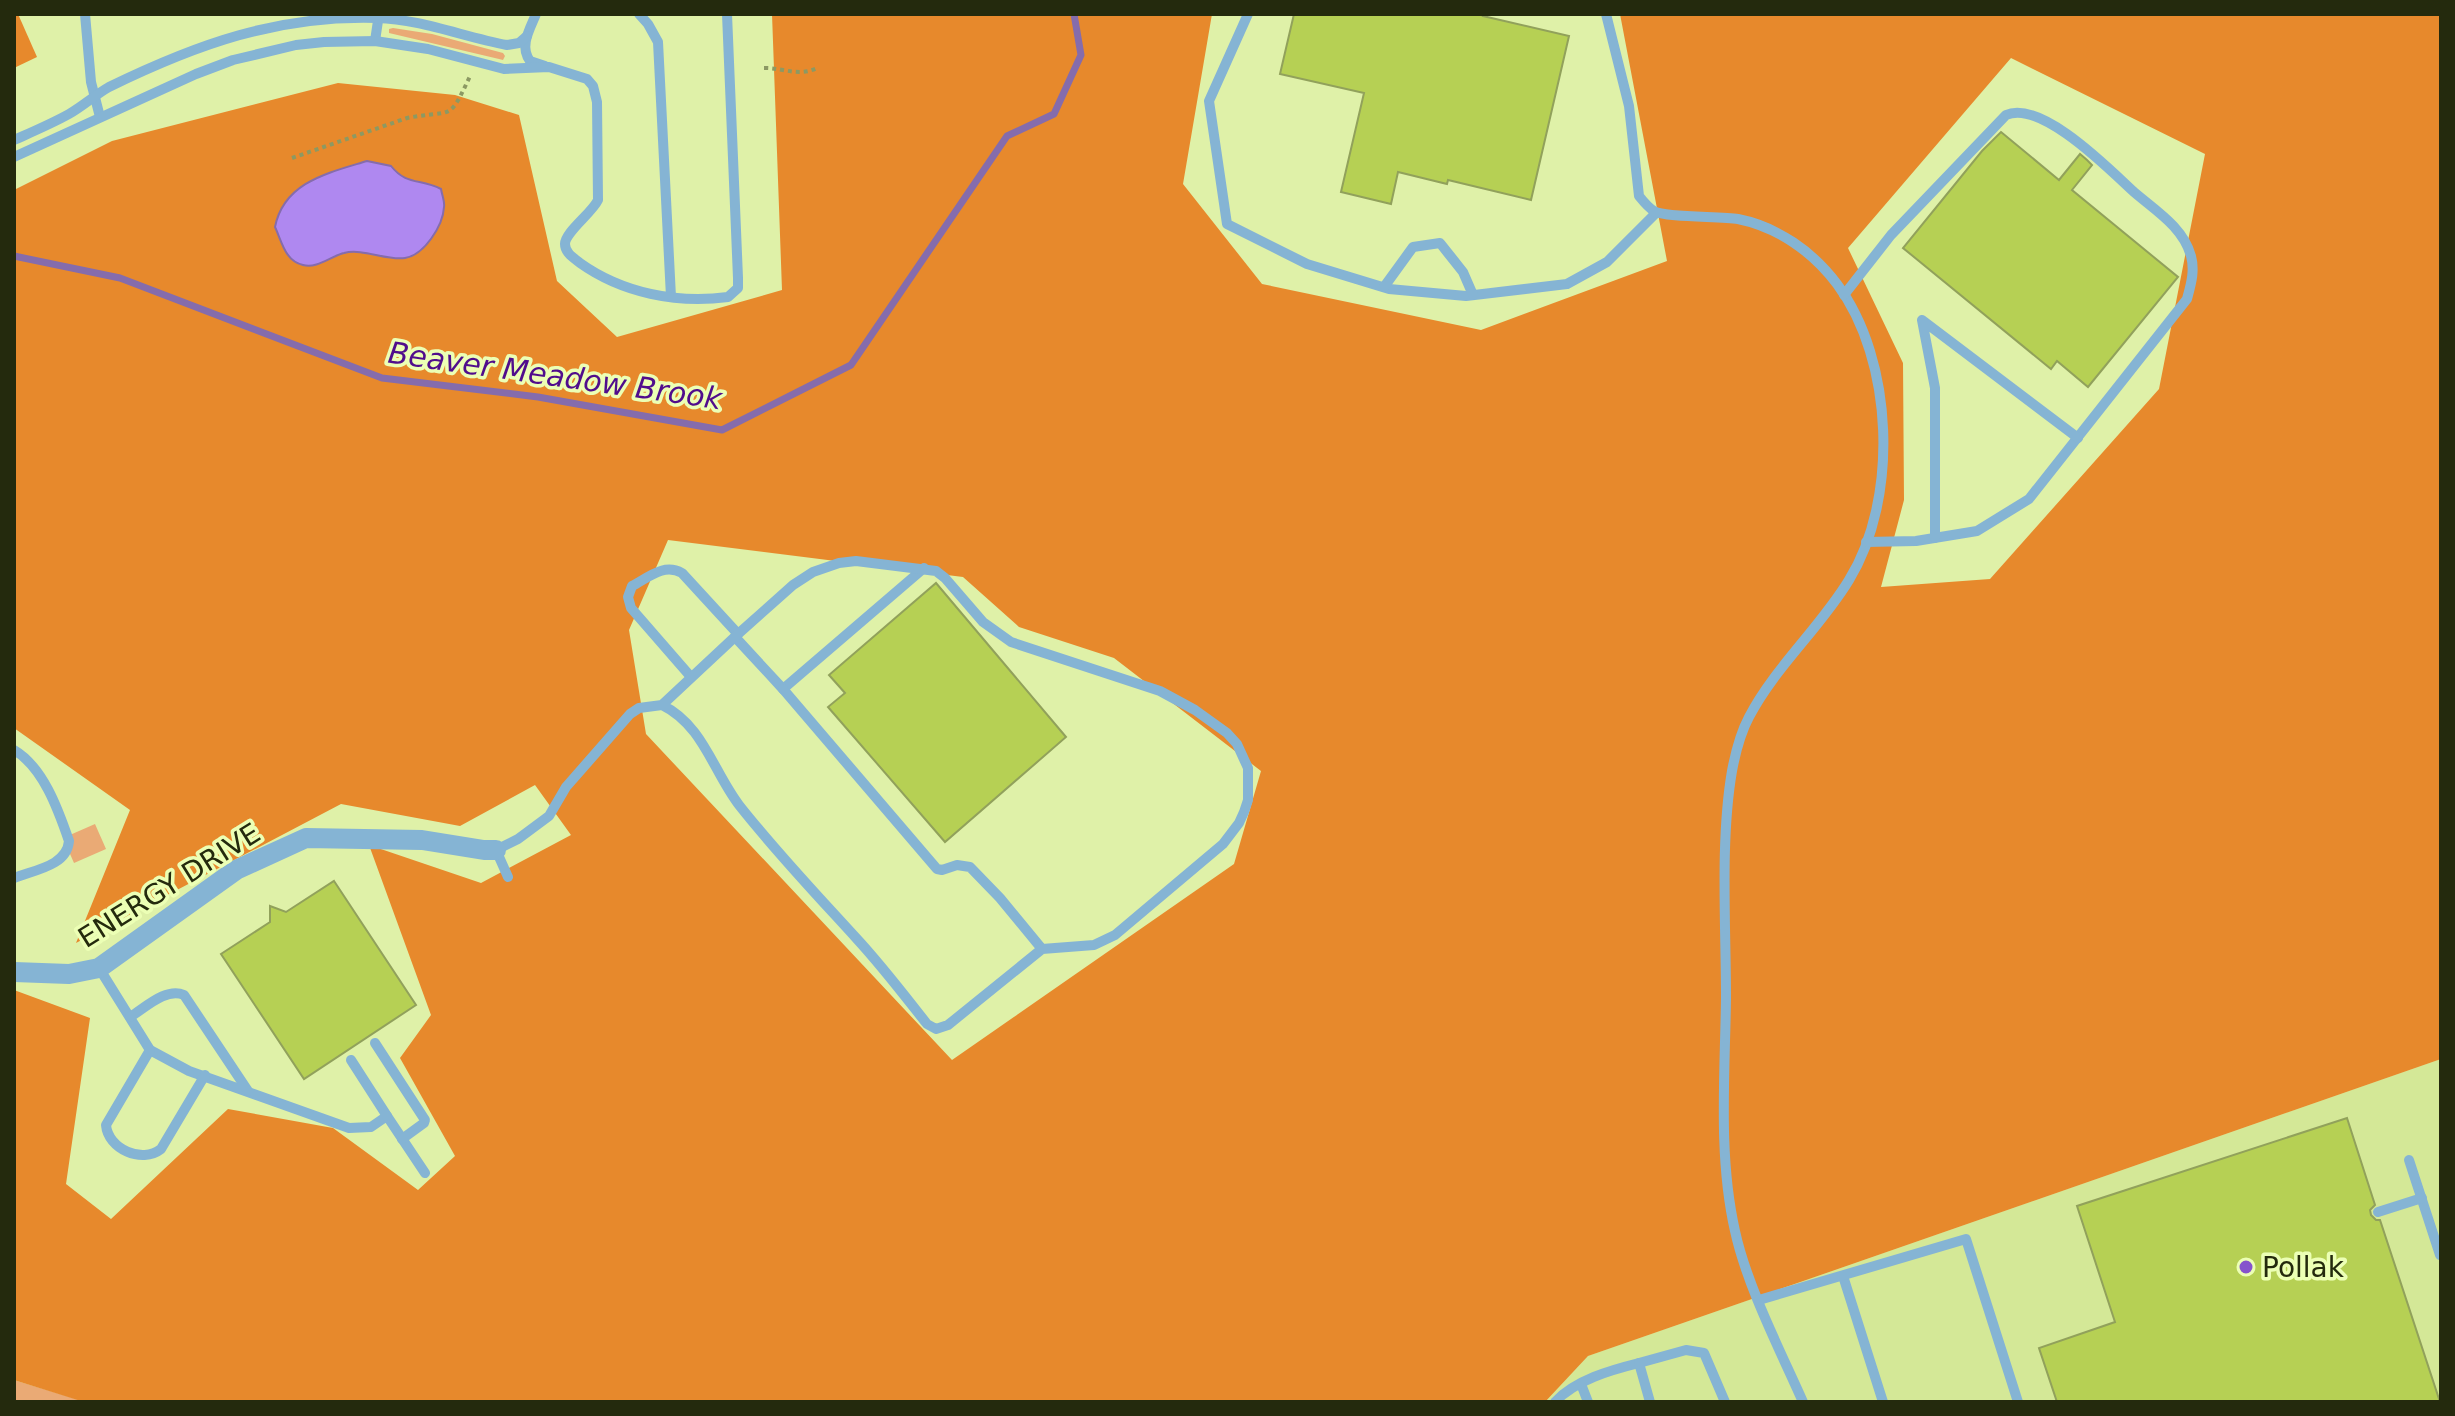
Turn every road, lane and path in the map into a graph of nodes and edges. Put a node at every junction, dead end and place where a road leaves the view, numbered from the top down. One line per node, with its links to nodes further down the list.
1 (85, 14): 14 (lane)
2 (536, 14): 8 (lane)
3 (639, 14): 23 (lane)
4 (727, 14): 23 (lane)
5 (1248, 14): 20 (lane)
6 (1606, 14): 19 (lane)
7 (378, 16): 8 (lane); 9 (lane); 14 (lane)
8 (527, 36): 10 (lane)
9 (375, 41): 10 (lane); 15 (lane)
10 (549, 67): 23 (lane)
11 (764, 68): 12 (path)
12 (817, 68)
13 (474, 69): 18 (path)
14 (94, 96): 15 (lane); 16 (lane)
15 (100, 117): 17 (lane)
16 (14, 140)
17 (14, 157)
18 (292, 158)
19 (1656, 213): 21 (lane); 22 (lane)
20 (1384, 287): 21 (lane); 21 (lane)
21 (1473, 295)
22 (1844, 295): 24 (lane); 26 (lane)
23 (671, 297)
24 (2078, 438): 25 (lane); 25 (lane)
25 (1935, 538): 26 (lane)
26 (1866, 542): 53 (lane)
27 (924, 568): 28 (lane); 30 (lane); 36 (lane)
28 (736, 635): 29 (lane); 29 (lane); 30 (lane)
29 (691, 677): 31 (lane)
30 (783, 689): 36 (lane)
31 (662, 705): 33 (lane); 36 (lane)
32 (14, 750): 35 (lane)
33 (496, 850): 34 (lane); 37 (street, ENERGY DRIVE)
34 (508, 877)
35 (14, 878)
36 (1042, 949)
37 (99, 968): 38 (street, ENERGY DRIVE); 39 (lane)
38 (14, 972)
39 (130, 1017): 41 (lane); 44 (lane)
40 (375, 1043): 46 (lane)
41 (150, 1050): 43 (lane); 43 (lane)
42 (351, 1060): 45 (lane)
43 (205, 1075): 44 (lane)
44 (248, 1091): 45 (lane)
45 (387, 1116): 46 (lane)
46 (402, 1139): 48 (lane)
47 (2409, 1160): 49 (lane)
48 (425, 1173)
49 (2422, 1198): 50 (lane); 51 (lane)
50 (2378, 1212)
51 (2441, 1256)
52 (1843, 1276): 53 (lane); 56 (lane); 62 (lane)
53 (1759, 1300): 61 (lane)
54 (1639, 1363): 55 (lane); 59 (lane); 60 (lane)
55 (1581, 1384): 57 (lane); 58 (lane)
56 (2014, 1401)
57 (1555, 1402)
58 (1588, 1402)
59 (1650, 1402)
60 (1725, 1402)
61 (1803, 1402)
62 (1883, 1402)

